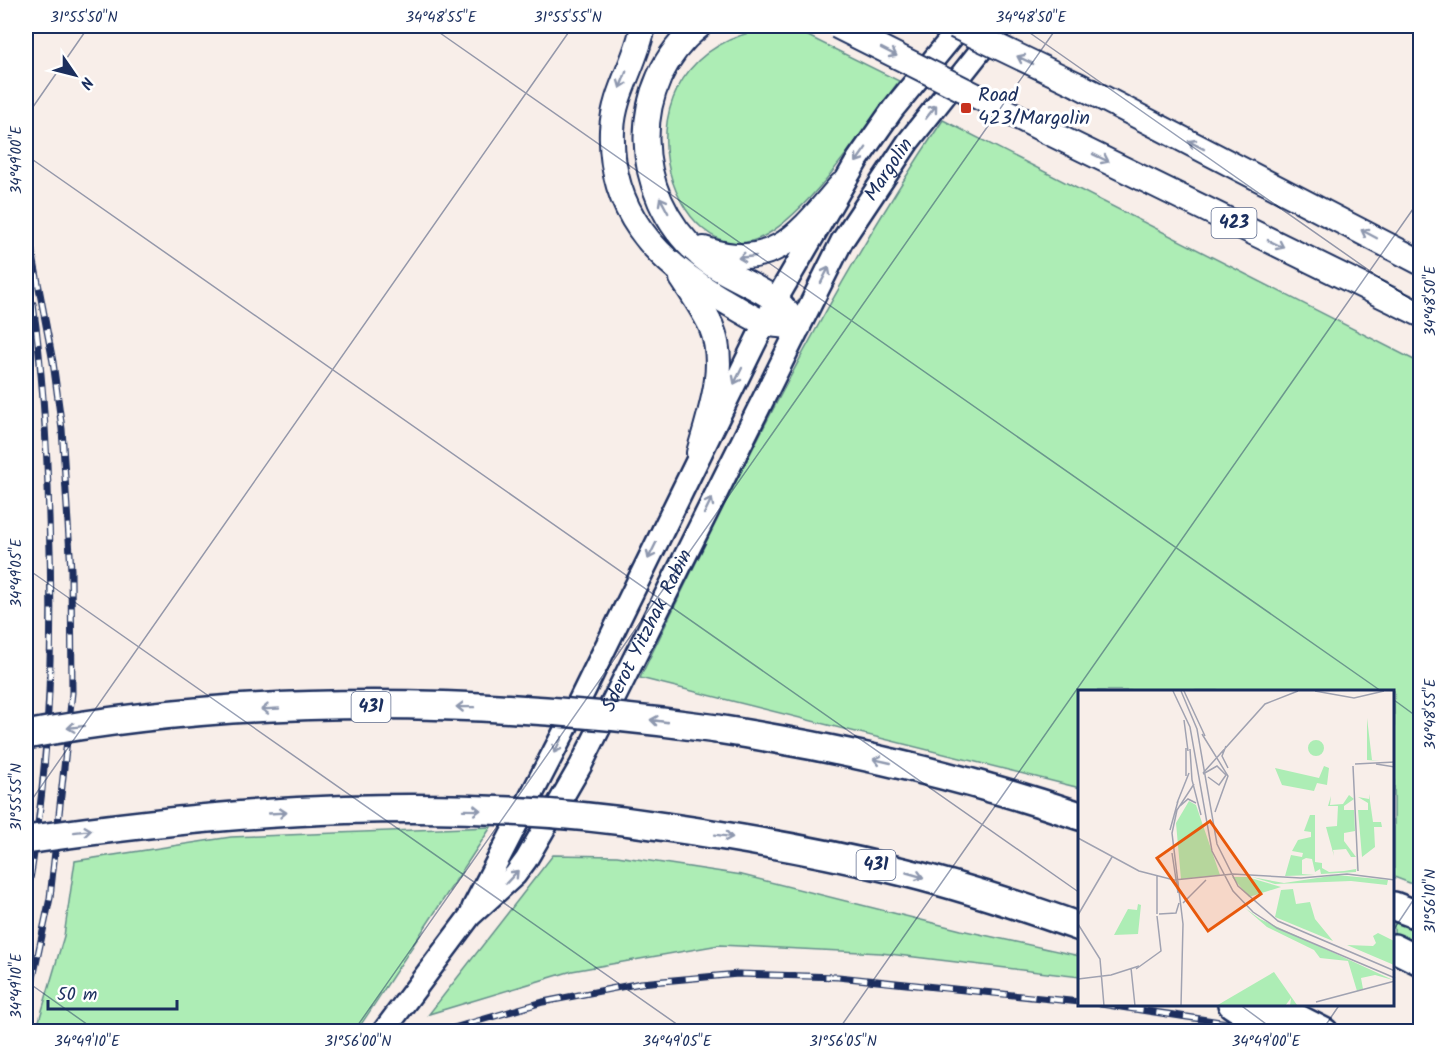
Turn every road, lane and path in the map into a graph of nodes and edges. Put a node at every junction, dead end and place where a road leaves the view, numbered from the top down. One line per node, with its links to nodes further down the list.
1 (643, 26): 10 (main road, one-way to 10)
2 (699, 26): 8 (main road, one-way to 2)
3 (837, 26): 12 (main road, 423, one-way to 12, bridge)
4 (955, 26): 9 (main road, 423, one-way to 4, bridge)
5 (961, 26): 7 (main road, Margolin, one-way to 7)
6 (1000, 26): 14 (main road, Margolin, one-way to 6)
7 (841, 185): 8 (main road, one-way to 8); 11 (main road, Margolin)
8 (683, 237): 11 (main road)
9 (1420, 262)
10 (678, 271): 13 (main road); 15 (main road)
11 (776, 300): 13 (main road, Margolin); 14 (main road)
12 (1420, 314)
13 (763, 323): 14 (main road); 15 (main road, Sderot Yitzhak Rabin, one-way to 15)
14 (798, 327): 22 (main road, Sderot Yitzhak Rabin, one-way to 14)
15 (699, 453): 22 (main road, Sderot Yitzhak Rabin, one-way to 22)
16 (26, 735): 17 (highway, 431, one-way to 16, bridge)
17 (929, 772): 18 (highway); 19 (highway, 431)
18 (1078, 803)
19 (1078, 815)
20 (26, 840): 24 (highway, 431, one-way to 24, bridge)
21 (1395, 906): 23 (highway)
22 (470, 916): 29 (main road, Sderot Yitzhak Rabin)
23 (1420, 916)
24 (1078, 926)
25 (1395, 948): 26 (highway)
26 (1420, 961)
27 (1234, 1006): 30 (highway)
28 (1271, 1006): 31 (highway)
29 (383, 1032)
30 (1275, 1032)
31 (1324, 1032)

